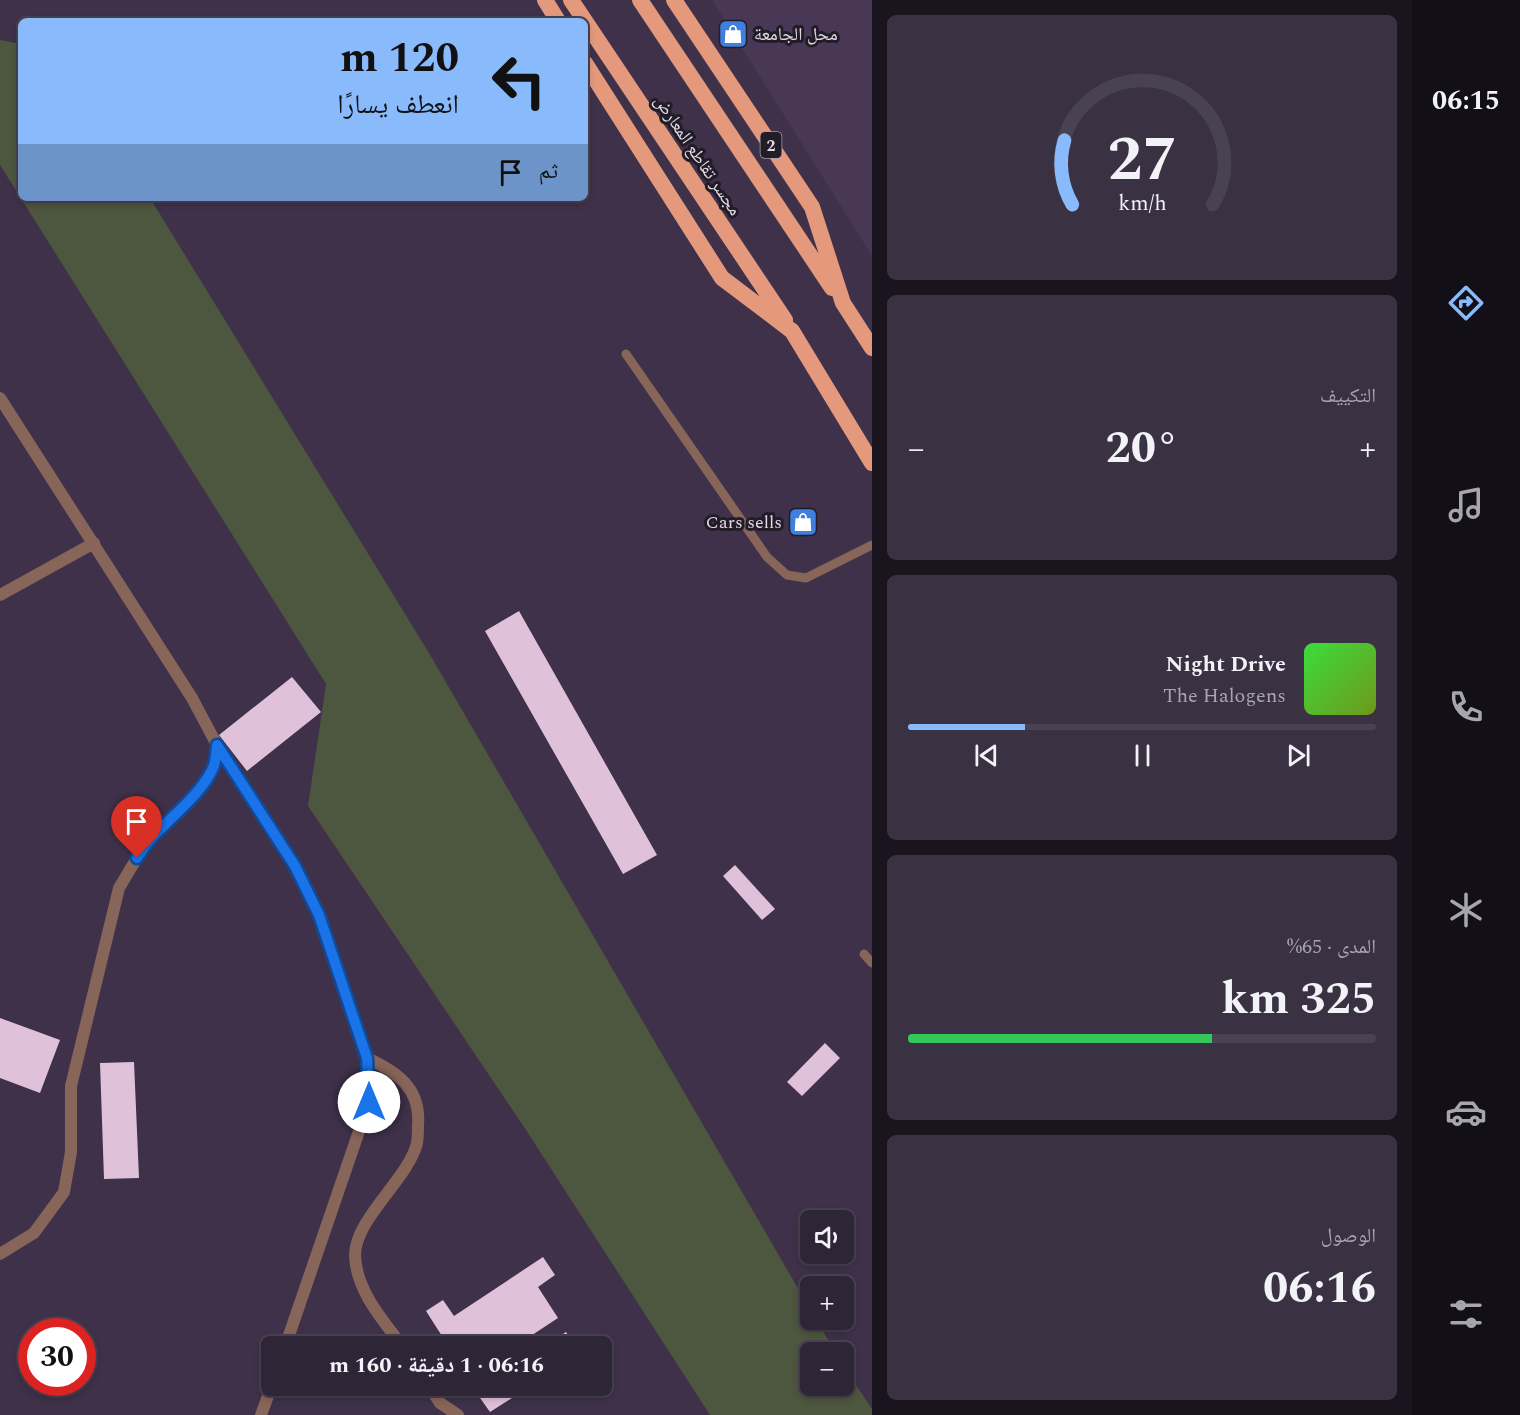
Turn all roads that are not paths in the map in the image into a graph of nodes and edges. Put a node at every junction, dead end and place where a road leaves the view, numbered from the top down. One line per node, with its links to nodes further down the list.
1 (545, 0): 5 (highway)
2 (572, 0): 6 (highway, مجسر تقاطع المعارض)
3 (640, 0): 9 (highway, مجسر تقاطع المعارض / 2)
4 (674, 0): 9 (highway, 2)
5 (556, 18)
6 (584, 18)
7 (588, 24): 10 (highway, مجسر تقاطع المعارض)
8 (588, 68): 10 (highway)
9 (843, 303): 11 (highway, 2)
10 (792, 331): 14 (highway, مجسر تقاطع المعارض)
11 (872, 348)
12 (626, 354): 16 (lane)
13 (0, 398): 15 (street)
14 (872, 463)
15 (94, 543): 17 (street); 18 (street)
16 (872, 545)
17 (0, 596)
18 (217, 745): 21 (street); 22 (street)
19 (864, 954): 20 (lane)
20 (872, 963)
21 (367, 1058): 23 (street); 24 (street)
22 (0, 1254)
23 (289, 1336)
24 (395, 1336)
25 (268, 1396): 27 (street)
26 (435, 1396): 28 (street)
27 (261, 1415)
28 (458, 1415)

